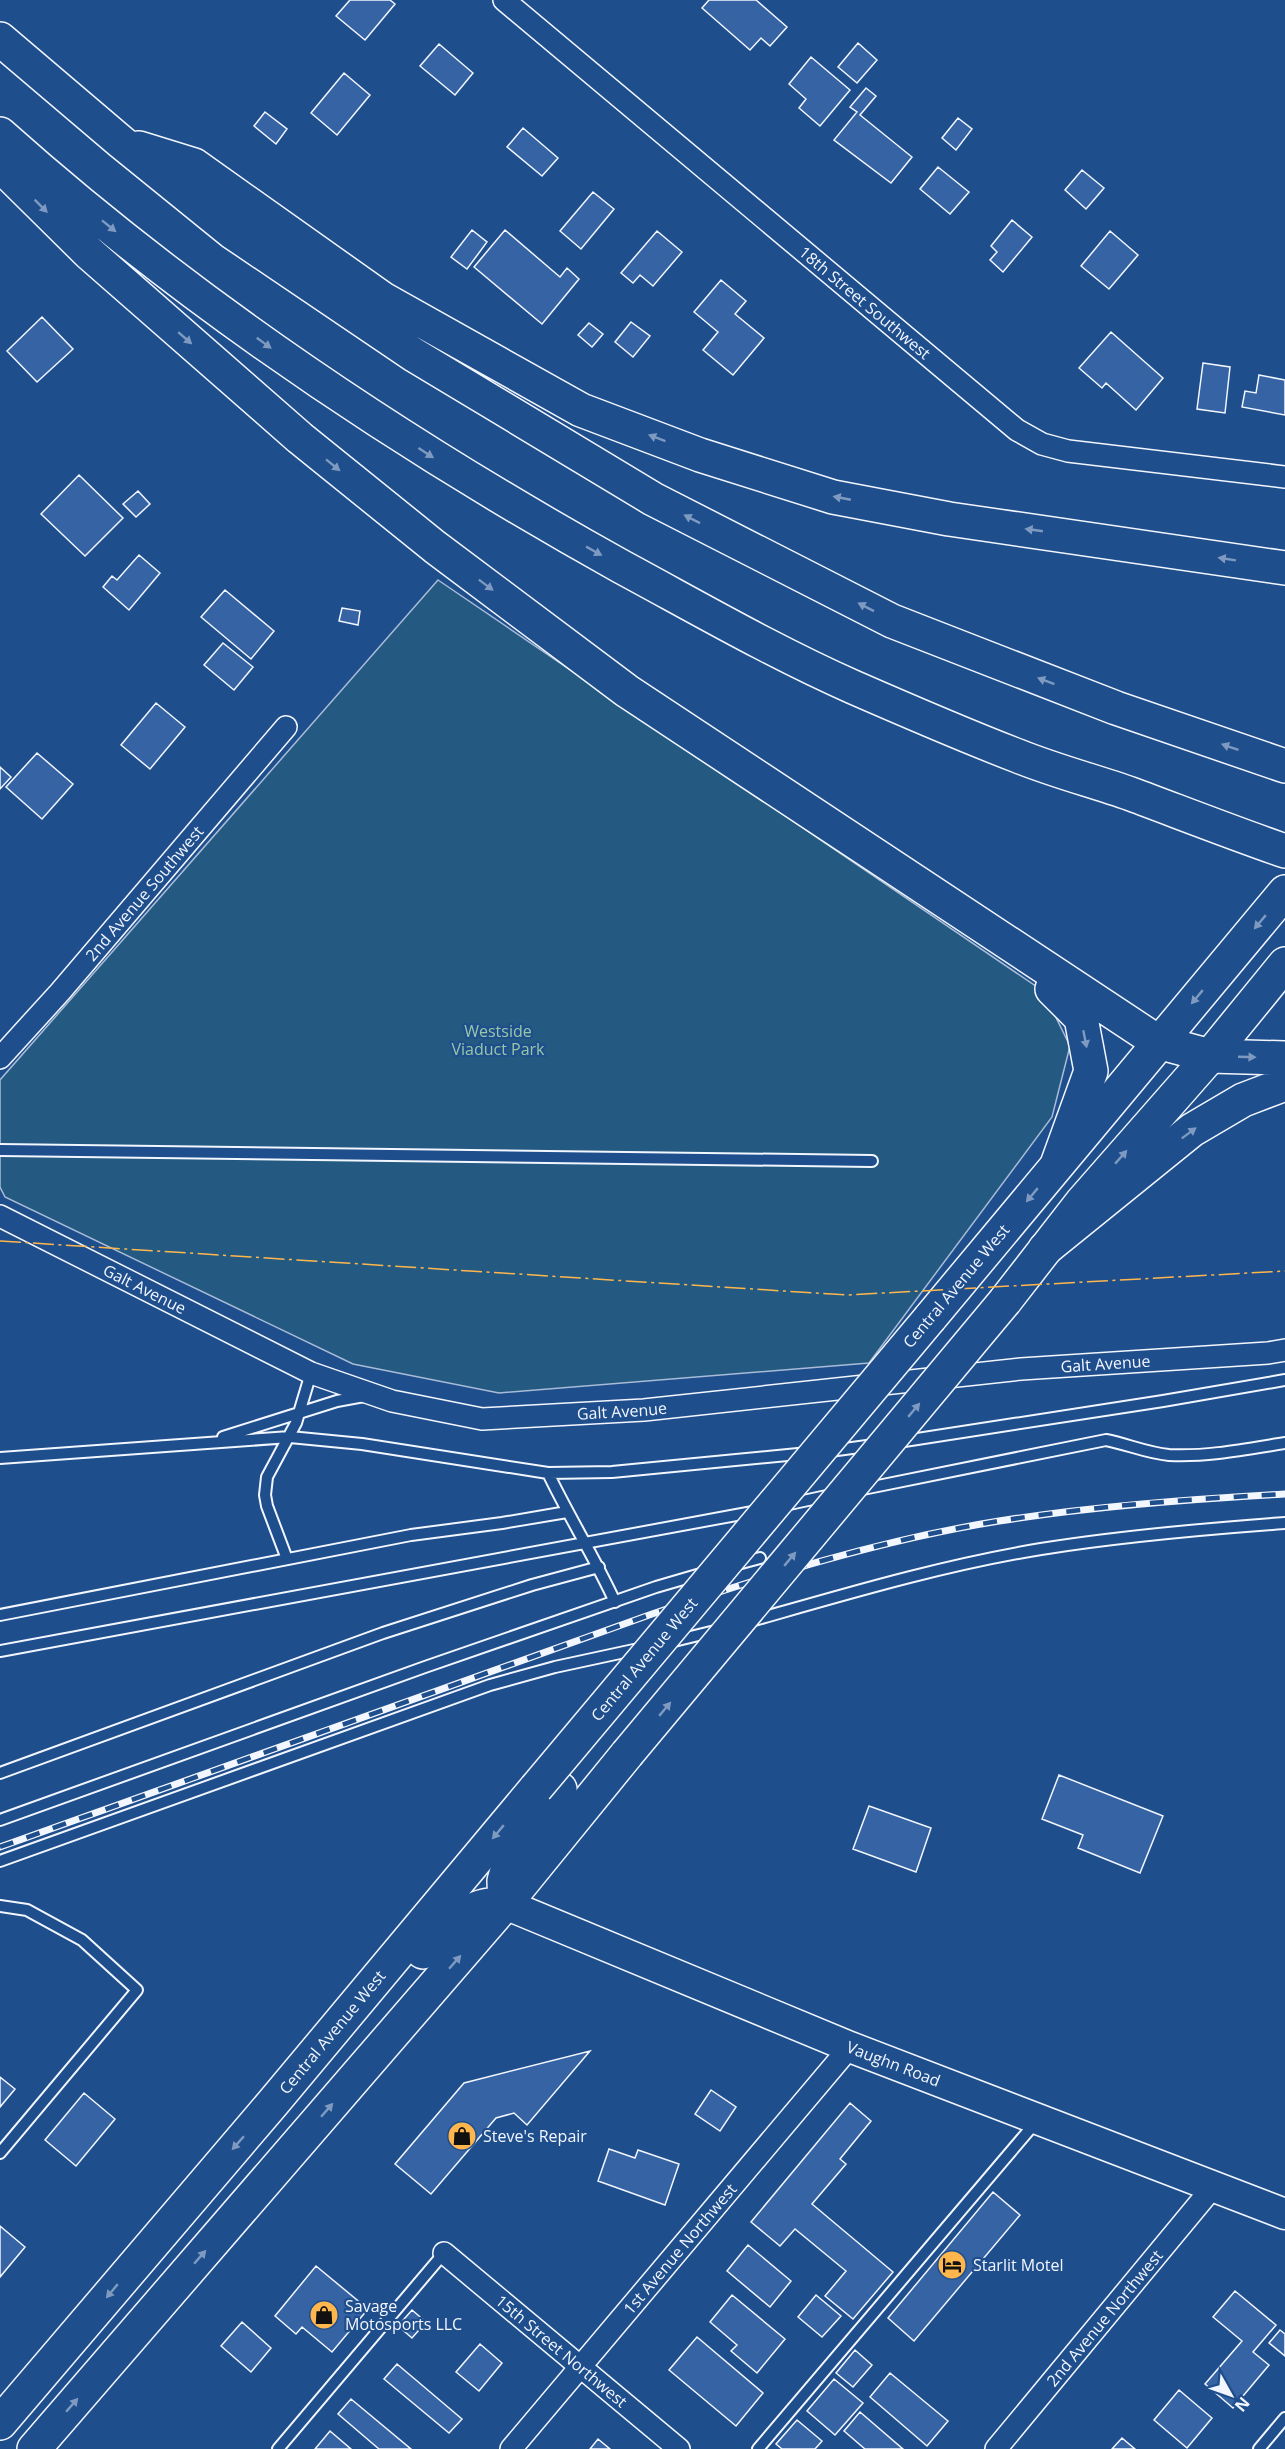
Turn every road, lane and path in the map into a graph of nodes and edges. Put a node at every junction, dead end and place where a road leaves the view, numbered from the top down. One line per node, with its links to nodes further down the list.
1 (504, 0): 6 (street, 18th Street Southwest)
2 (0, 39): 4 (highway)
3 (0, 134): 10 (highway, one-way to 10)
4 (121, 142): 7 (highway, one-way to 4); 9 (highway, one-way to 4)
5 (0, 165): 12 (highway, one-way to 12)
6 (1285, 477)
7 (1285, 568)
8 (286, 727): 16 (street, 2nd Avenue Southwest)
9 (1285, 766)
10 (1285, 851)
11 (1285, 892): 14 (highway, Central Avenue West, one-way to 14)
12 (1011, 947): 14 (highway); 21 (highway, one-way to 21)
13 (1283, 966): 15 (highway)
14 (1158, 1042): 15 (highway); 21 (highway, Central Avenue West)
15 (1210, 1056): 17 (highway, one-way to 17); 23 (highway, one-way to 15)
16 (0, 1058)
17 (1285, 1058)
18 (1285, 1083): 23 (highway, one-way to 18)
19 (0, 1150): 20 (lane)
20 (872, 1161)
21 (1058, 1162): 44 (highway, Central Avenue West, one-way to 44, bridge)
22 (0, 1216): 25 (street, Galt Avenue)
23 (1045, 1249): 47 (highway, one-way to 23, bridge)
24 (1285, 1350): 27 (street, Galt Avenue)
25 (311, 1373): 27 (street, Galt Avenue); 28 (lane)
26 (1285, 1380): 33 (lane)
27 (376, 1395): 28 (lane)
28 (300, 1413): 29 (lane); 30 (lane)
29 (290, 1437): 30 (lane); 33 (lane); 38 (lane)
30 (207, 1442): 32 (lane)
31 (1285, 1443): 36 (lane)
32 (0, 1458)
33 (548, 1473): 34 (lane)
34 (567, 1512): 36 (lane); 38 (lane)
35 (1285, 1523): 46 (lane)
36 (586, 1544): 39 (lane); 42 (lane)
37 (760, 1558): 40 (lane)
38 (286, 1559): 41 (lane)
39 (599, 1567): 40 (lane); 43 (lane)
40 (615, 1602): 45 (lane)
41 (0, 1615)
42 (0, 1652)
43 (0, 1773)
44 (548, 1788): 47 (highway); 50 (highway, Central Avenue West, one-way to 50)
45 (0, 1820)
46 (0, 1861)
47 (505, 1905): 49 (main road, Vaughn Road); 50 (highway); 59 (highway, one-way to 47)
48 (0, 1906): 52 (lane)
49 (850, 2047): 51 (main road, Vaughn Road); 56 (street, 1st Avenue Northwest)
50 (272, 2104): 58 (highway, Central Avenue West, one-way to 58)
51 (1038, 2120): 53 (main road, Vaughn Road); 63 (lane)
52 (0, 2153)
53 (1213, 2187): 54 (main road, Vaughn Road); 64 (street, 2nd Avenue Northwest)
54 (1285, 2214)
55 (444, 2253): 56 (street, 15th Street Northwest); 60 (lane)
56 (581, 2366): 61 (street, 1st Avenue Northwest); 62 (street, 15th Street Northwest)
57 (1285, 2418): 65 (lane)
58 (0, 2423)
59 (34, 2449)
60 (278, 2449)
61 (511, 2449)
62 (679, 2449)
63 (758, 2449)
64 (996, 2449)
65 (1259, 2449)

